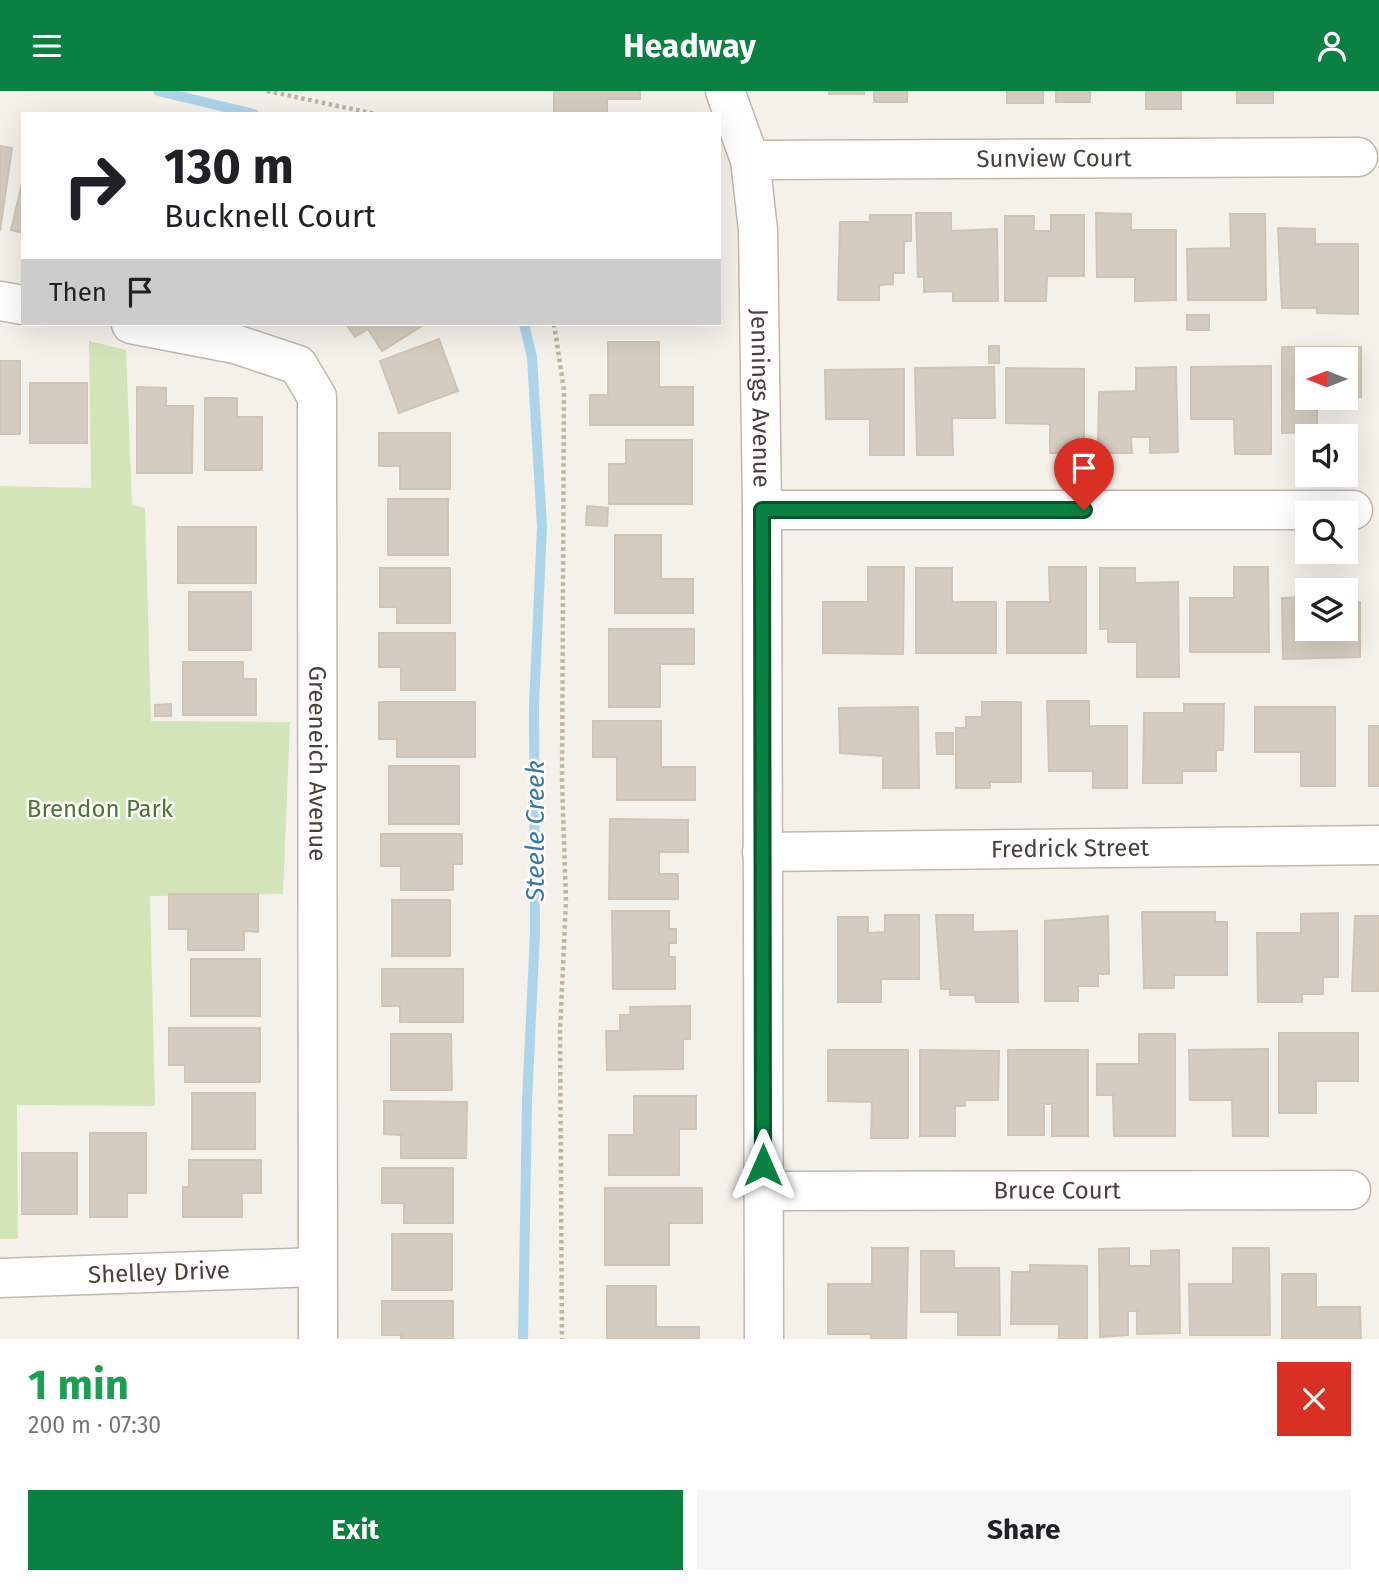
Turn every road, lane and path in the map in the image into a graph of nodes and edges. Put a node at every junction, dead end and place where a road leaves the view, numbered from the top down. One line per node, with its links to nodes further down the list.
1 (267, 91): 3 (path)
2 (725, 91): 5 (street, Jennings Avenue)
3 (367, 112)
4 (1358, 157): 5 (street, Sunview Court)
5 (750, 160): 10 (street, Jennings Avenue)
6 (0, 301): 7 (street)
7 (21, 305)
8 (141, 326): 16 (street, Greeneich Avenue)
9 (554, 326): 19 (path)
10 (762, 510): 11 (street); 13 (street, Jennings Avenue)
11 (1295, 510)
12 (1379, 845): 13 (street, Fredrick Street)
13 (762, 852): 15 (street, Jennings Avenue)
14 (1351, 1190): 15 (street, Bruce Court)
15 (763, 1191): 20 (street, Jennings Avenue)
16 (317, 1267): 17 (street, Shelley Drive); 18 (street, Greeneich Avenue)
17 (0, 1279)
18 (318, 1339)
19 (562, 1339)
20 (764, 1339)

